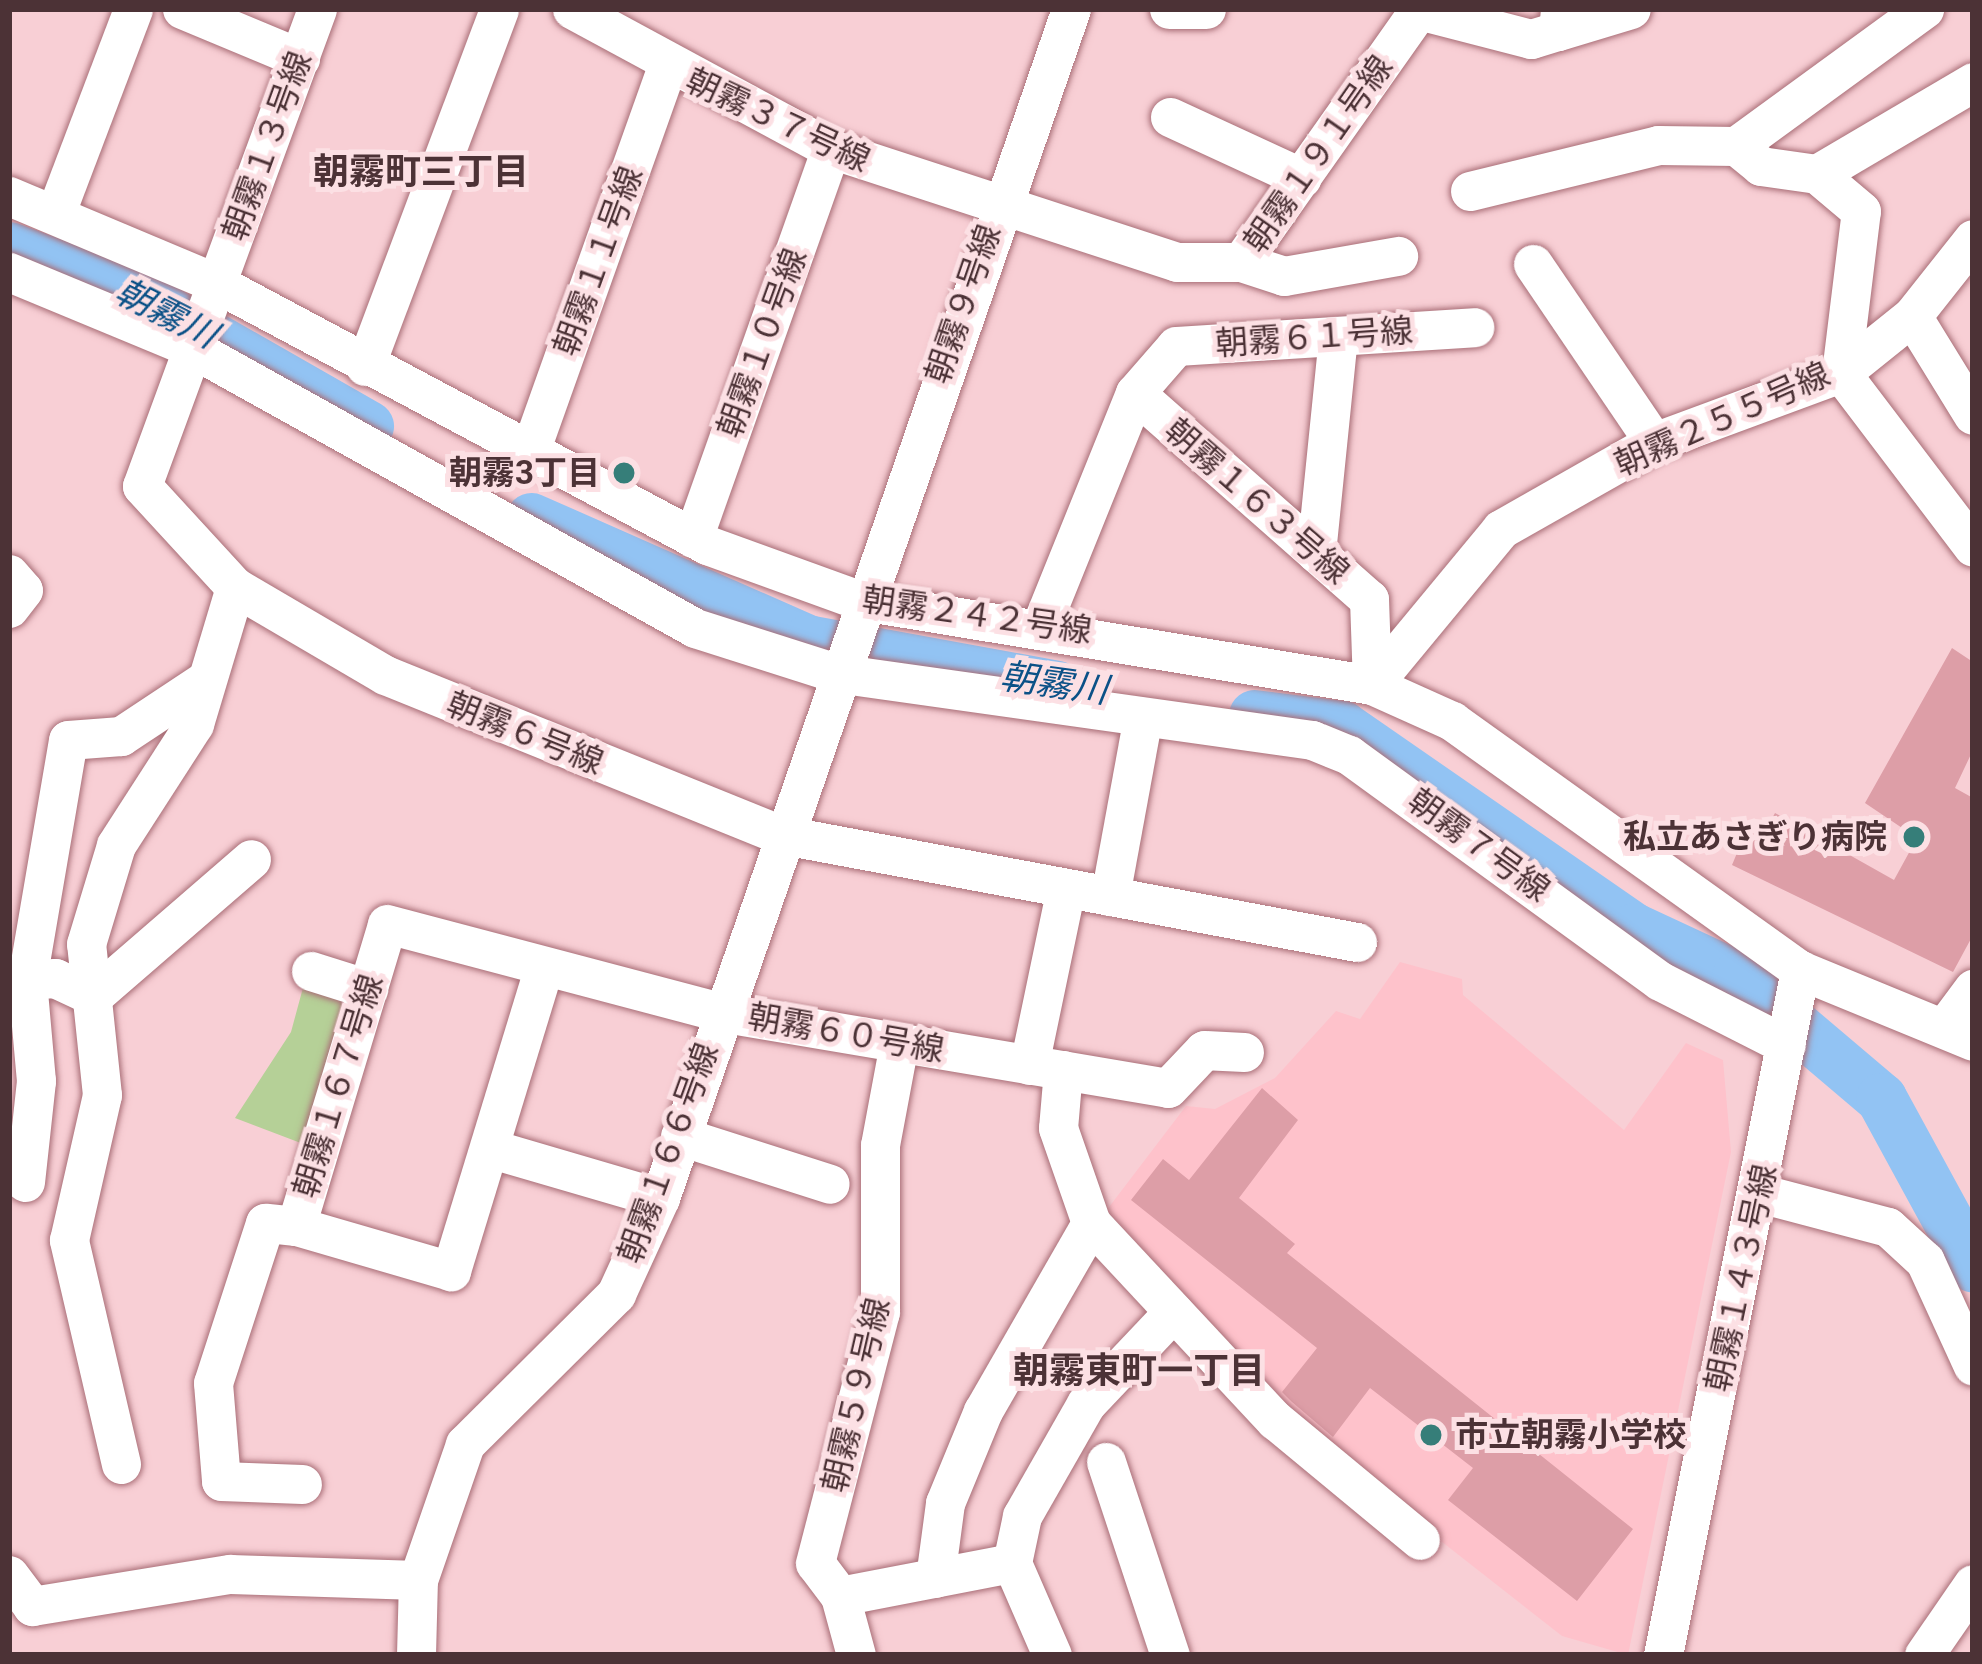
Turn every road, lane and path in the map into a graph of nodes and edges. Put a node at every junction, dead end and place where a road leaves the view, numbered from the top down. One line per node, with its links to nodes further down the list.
1 (134, 9): 24 (street)
2 (182, 9): 13 (street)
3 (317, 9): 13 (street, 朝霧１３号線)
4 (499, 9): 34 (street)
5 (572, 9): 14 (street, 朝霧３７号線)
6 (1071, 9): 23 (street, 朝霧９号線)
7 (1169, 9): 8 (street)
8 (1206, 9)
9 (1419, 9): 12 (street, 朝霧１９１号線); 20 (street, 朝霧１９１号線)
10 (1631, 9): 12 (street, 朝霧１９１号線)
11 (1924, 9): 17 (street)
12 (1559, 20)
13 (299, 58): 31 (street, 朝霧１３号線)
14 (666, 69): 18 (street, 朝霧３７号線); 39 (street, 朝霧１１号線)
15 (1973, 82): 19 (street)
16 (1170, 117): 20 (street)
17 (1736, 146): 19 (street); 21 (street)
18 (832, 148): 23 (street, 朝霧３７号線); 40 (street, 朝霧１０号線)
19 (1817, 174): 35 (street, 朝霧２５５号線)
20 (1301, 178): 27 (street, 朝霧１９１号線)
21 (1470, 191)
22 (9, 196): 24 (street, 朝霧２４２号線)
23 (994, 211): 27 (street, 朝霧１９１号線); 47 (street, 朝霧９号線)
24 (56, 212): 31 (street, 朝霧２４２号線)
25 (1973, 239): 30 (street)
26 (1398, 256): 27 (street)
27 (1241, 262)
28 (1533, 264): 38 (street)
29 (9, 272): 31 (street)
30 (1912, 316): 35 (street); 37 (street)
31 (200, 319): 34 (street, 朝霧２４２号線); 44 (street, 朝霧６号線); 47 (street)
32 (1474, 327): 33 (street, 朝霧６１号線)
33 (1338, 336): 36 (street, 朝霧６１号線); 42 (street)
34 (365, 366): 39 (street, 朝霧２４２号線)
35 (1841, 373): 38 (street, 朝霧２５５号線); 41 (street)
36 (1136, 393): 42 (street, 朝霧１６３号線); 46 (street, 朝霧６１号線)
37 (1973, 415)
38 (1654, 442): 49 (street, 朝霧２５５号線)
39 (529, 454): 40 (street, 朝霧２４２号線)
40 (693, 538): 47 (street, 朝霧２４２号線)
41 (1973, 547)
42 (1316, 553): 49 (street, 朝霧１６３号線)
43 (9, 574): 45 (street)
44 (236, 587): 48 (street); 51 (street, 朝霧６号線)
45 (9, 608)
46 (1042, 623): 47 (street, 朝霧２４２号線); 49 (street, 朝霧２４２号線)
47 (848, 642): 50 (street, 朝霧７号線); 51 (street, 朝霧６０号線)
48 (204, 681): 59 (street); 62 (street)
49 (1372, 685): 56 (street, 朝霧２４２号線)
50 (1143, 717): 54 (street); 65 (street, 朝霧７号線)
51 (778, 834): 53 (street, 朝霧６号線); 63 (street, 朝霧６０号線)
52 (250, 859): 62 (street)
53 (1066, 888): 54 (street, 朝霧６号線); 68 (street)
54 (1110, 896): 55 (street, 朝霧６号線)
55 (1357, 942)
56 (1801, 970): 64 (street, 朝霧２４２号線); 65 (street, 朝霧１４３号線)
57 (311, 971): 60 (street)
58 (542, 973): 60 (street, 朝霧１６７号線); 63 (street, 朝霧１６７号線); 70 (street, 朝霧１６７号線)
59 (27, 980): 62 (street); 71 (street)
60 (368, 989): 76 (street, 朝霧１６７号線)
61 (1973, 989): 64 (street)
62 (93, 995): 80 (street)
63 (719, 1012): 66 (street, 朝霧６０号線); 69 (street, 朝霧１６６号線)
64 (1959, 1034)
65 (1787, 1040): 73 (street, 朝霧１４３号線)
66 (899, 1042): 68 (street, 朝霧６０号線); 88 (street, 朝霧５９号線)
67 (1244, 1052): 68 (street, 朝霧６０号線)
68 (1046, 1068): 75 (street)
69 (680, 1136): 72 (street); 74 (street, 朝霧１６６号線)
70 (492, 1149): 74 (street); 76 (street, 朝霧１６７号線)
71 (25, 1182)
72 (830, 1184)
73 (1759, 1193): 78 (street); 93 (street, 朝霧１４３号線)
74 (659, 1198): 85 (street, 朝霧１６６号線)
75 (1091, 1223): 77 (street); 84 (street)
76 (296, 1226): 81 (street)
77 (1173, 1312): 82 (street); 83 (street)
78 (1973, 1366)
79 (1106, 1462): 92 (street)
80 (121, 1464)
81 (302, 1484)
82 (1420, 1540)
83 (1012, 1563): 84 (street); 91 (street)
84 (934, 1578): 88 (street)
85 (418, 1580): 87 (street); 89 (street, 朝霧１６６号線)
86 (1973, 1584): 94 (street)
87 (21, 1590)
88 (839, 1596): 90 (street)
89 (416, 1655)
90 (856, 1655)
91 (1052, 1655)
92 (1170, 1655)
93 (1663, 1655)
94 (1924, 1655)

